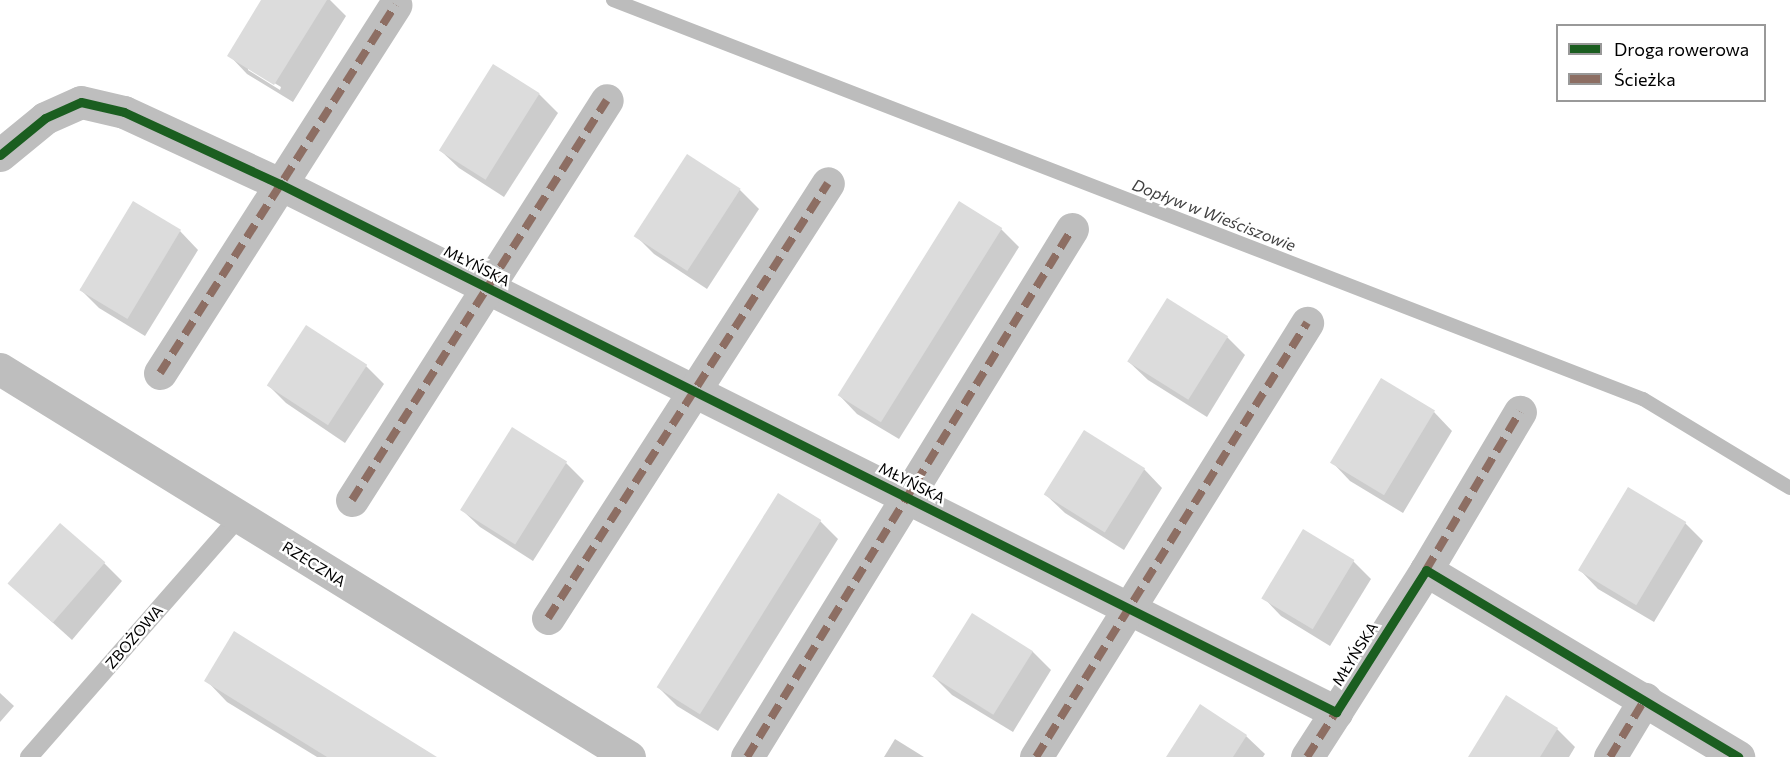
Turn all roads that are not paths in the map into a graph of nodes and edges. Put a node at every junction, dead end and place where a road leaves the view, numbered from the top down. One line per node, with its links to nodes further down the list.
1 (395, 5): 5 (street)
2 (607, 100): 7 (street)
3 (0, 155): 5 (street, MŁYŃSKA)
4 (828, 183): 11 (street)
5 (280, 184): 7 (street, MŁYŃSKA); 10 (street)
6 (1072, 229): 13 (street)
7 (488, 288): 11 (street, MŁYŃSKA); 14 (street)
8 (1307, 323): 17 (street)
9 (0, 369): 15 (street, RZECZNA)
10 (160, 373)
11 (694, 391): 13 (street, MŁYŃSKA); 18 (street)
12 (1520, 412): 16 (street, MŁYŃSKA)
13 (906, 497): 17 (street, MŁYŃSKA); 23 (street)
14 (352, 500)
15 (239, 517): 21 (lane, ZBOŻOWA); 22 (street, RZECZNA)
16 (1426, 570): 19 (street); 20 (street, MŁYŃSKA)
17 (1130, 609): 20 (street, MŁYŃSKA); 24 (street)
18 (548, 618)
19 (1646, 699): 26 (street); 27 (street)
20 (1336, 712): 25 (street, MŁYŃSKA)
21 (28, 757)
22 (630, 757)
23 (747, 757)
24 (1036, 757)
25 (1307, 757)
26 (1610, 757)
27 (1738, 757)

